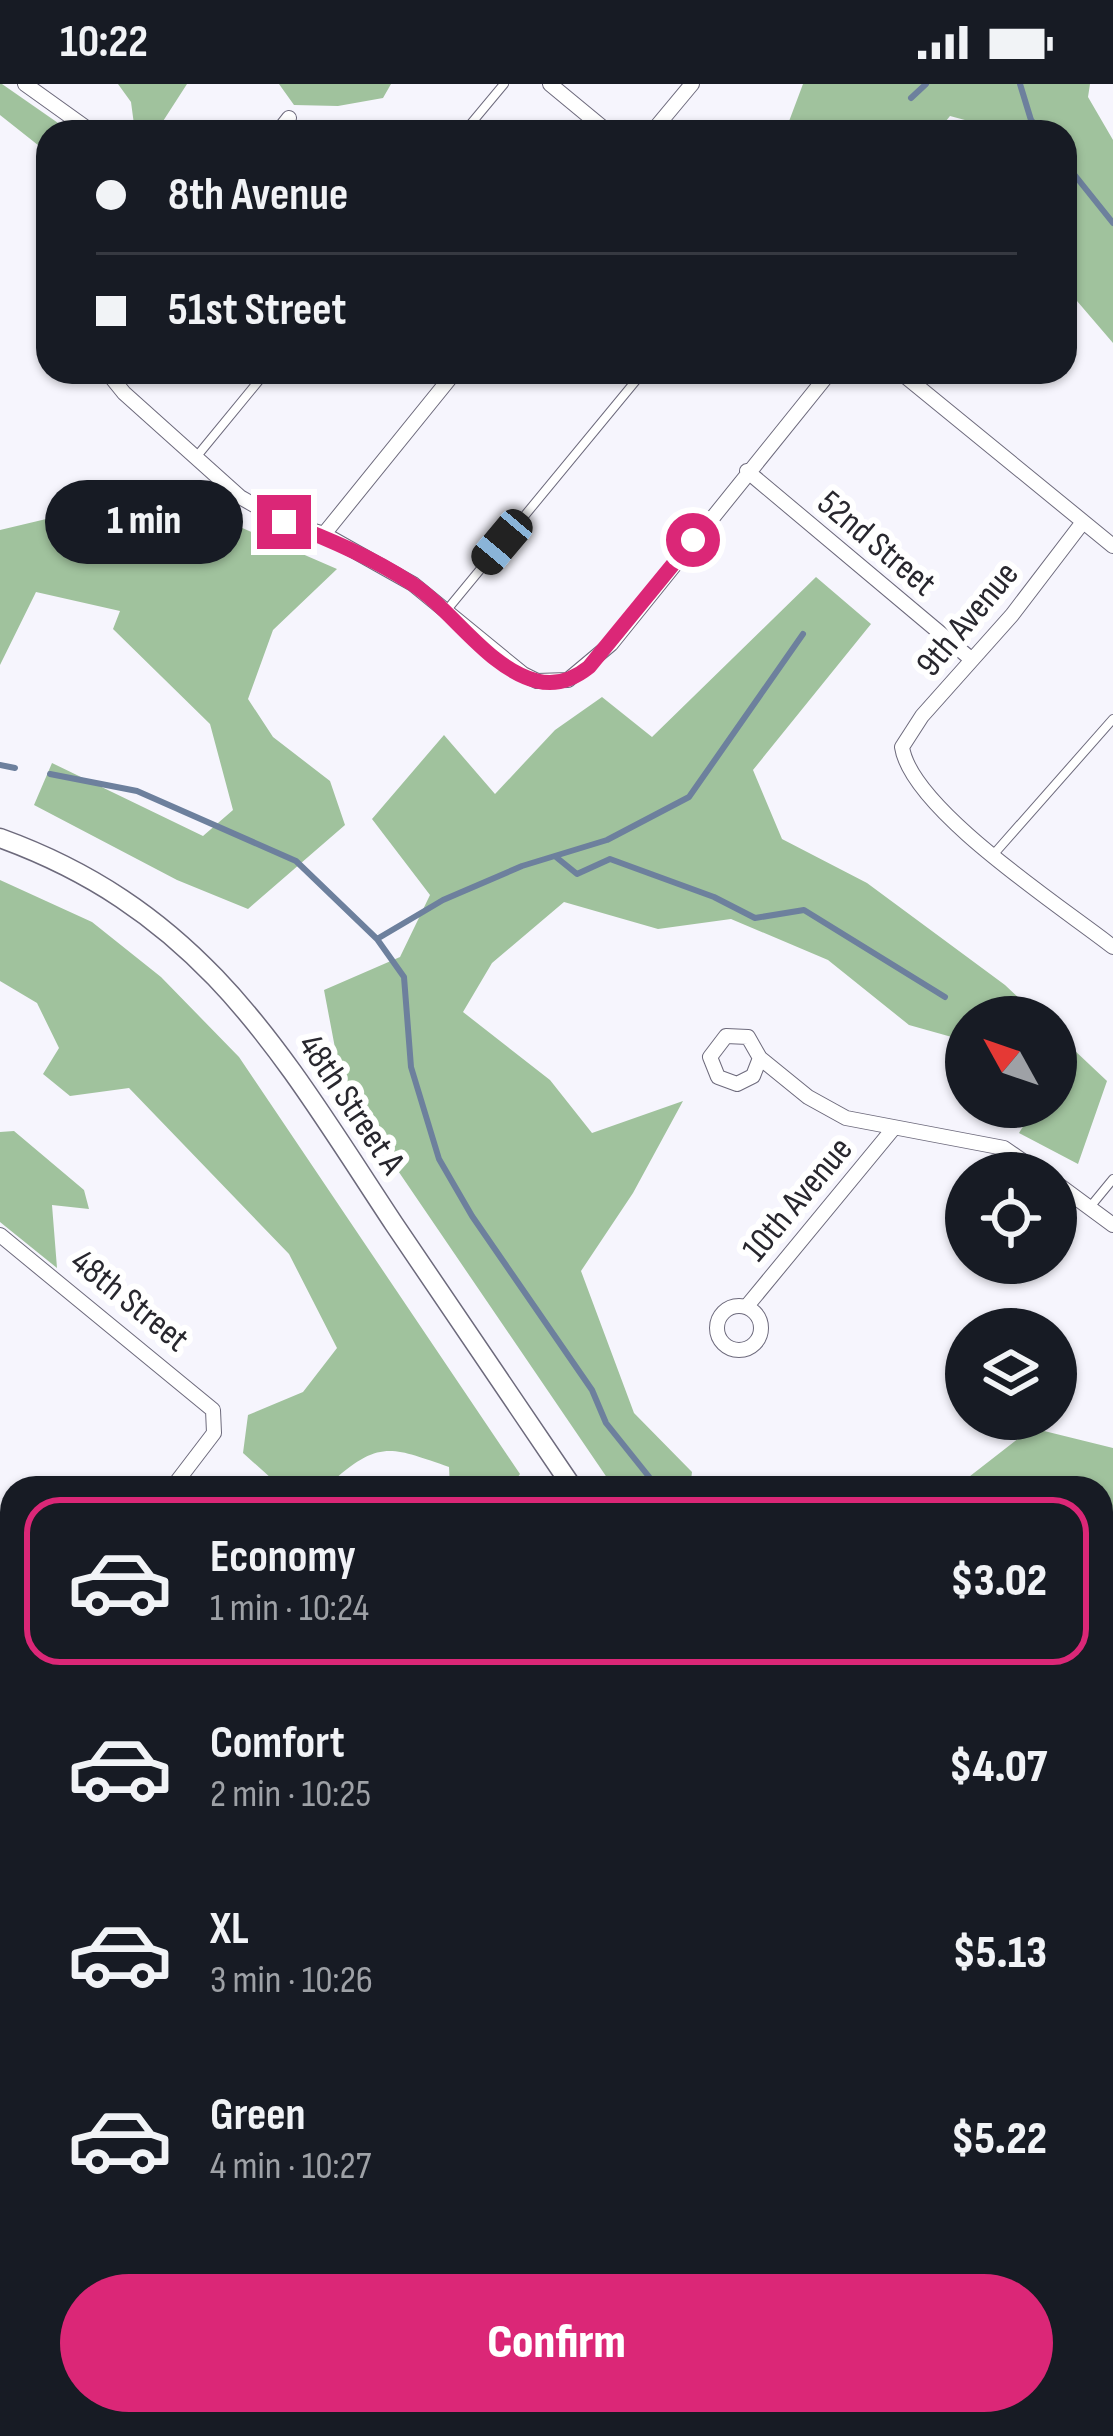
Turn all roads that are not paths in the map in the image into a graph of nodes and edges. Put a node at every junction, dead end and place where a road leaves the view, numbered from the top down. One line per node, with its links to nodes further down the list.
1 (25, 84): 5 (street)
2 (504, 84): 6 (lane)
3 (550, 84): 7 (street)
4 (692, 84): 8 (street)
5 (75, 120)
6 (474, 120)
7 (594, 120)
8 (662, 120)
9 (120, 384): 15 (street)
10 (256, 384): 15 (lane)
11 (445, 384): 18 (street)
12 (633, 384): 20 (lane)
13 (820, 384): 16 (street)
14 (914, 384): 17 (street)
15 (196, 457): 18 (street)
16 (747, 471): 20 (street); 21 (street, 52nd Street)
17 (1083, 522): 19 (street); 21 (street, 9th Avenue)
18 (324, 534): 20 (street)
19 (1113, 546)
20 (446, 611)
21 (971, 659): 24 (street, 9th Avenue)
22 (1113, 719): 24 (lane)
23 (0, 838): 36 (street, 48th Street A)
24 (993, 855): 25 (street)
25 (1113, 947)
26 (760, 1058): 27 (street)
27 (893, 1129): 28 (street); 34 (street, 10th Avenue)
28 (1010, 1152)
29 (1113, 1179): 31 (lane)
30 (1077, 1198): 31 (street)
31 (1090, 1207): 32 (street)
32 (1113, 1226)
33 (0, 1235): 35 (street, 48th Street)
34 (747, 1306)
35 (182, 1476)
36 (565, 1476)

